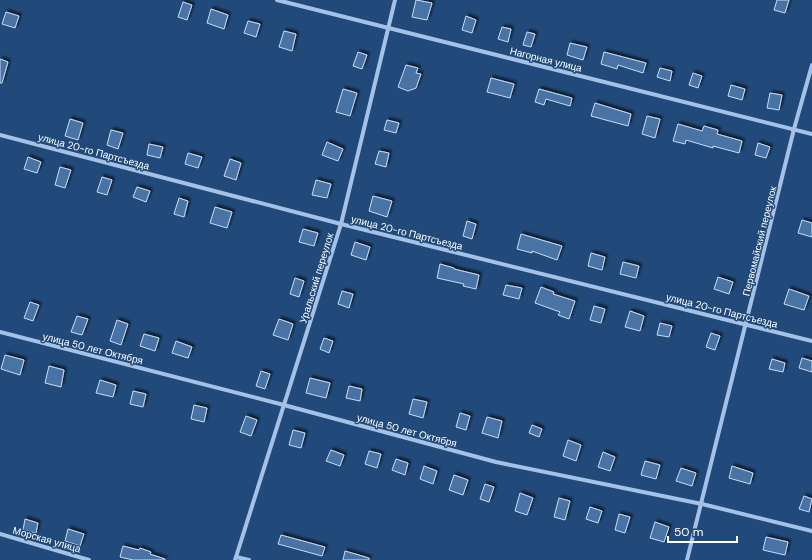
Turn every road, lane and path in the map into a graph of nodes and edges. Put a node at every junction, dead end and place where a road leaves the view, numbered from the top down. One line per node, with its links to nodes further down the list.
1 (277, 0): 3 (street, Нагорная улица)
2 (395, 0): 3 (street, Уральский переулок)
3 (388, 28): 5 (street, Нагорная улица); 8 (street, Уральский переулок)
4 (812, 65): 5 (street, Первомайский переулок)
5 (794, 129): 6 (street, Нагорная улица); 9 (street, Первомайский переулок)
6 (812, 134)
7 (0, 135): 8 (street, улица 20-го Партсъезда)
8 (341, 224): 9 (street, улица 20-го Партсъезда); 12 (street, Уральский переулок)
9 (746, 324): 11 (street, улица 20-го Партсъезда); 13 (street, Первомайский переулок)
10 (0, 332): 12 (street, улица 50 лет Октября)
11 (812, 341)
12 (284, 405): 13 (street, улица 50 лет Октября); 16 (street, Уральский переулок)
13 (702, 504): 14 (street, улица 50 лет Октября); 19 (street, Первомайский переулок)
14 (812, 531)
15 (0, 534): 17 (street, Морская улица)
16 (236, 558): 18 (street)
17 (90, 560)
18 (249, 560)
19 (687, 560)

